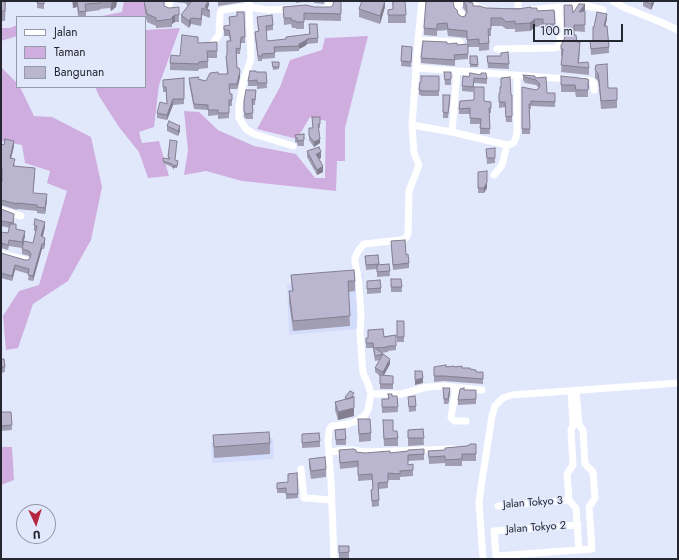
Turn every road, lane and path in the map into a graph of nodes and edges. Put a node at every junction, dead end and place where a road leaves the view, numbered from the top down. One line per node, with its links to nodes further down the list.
1 (169, 1): 13 (street)
2 (329, 1): 12 (street)
3 (422, 1): 19 (street)
4 (439, 1): 6 (street)
5 (613, 1): 18 (street)
6 (457, 3): 14 (street); 17 (street)
7 (584, 3): 10 (street); 16 (street)
8 (249, 4): 11 (street); 21 (street); 31 (street)
9 (518, 6): 10 (street); 15 (street)
10 (559, 7): 22 (street)
11 (300, 8)
12 (314, 9)
13 (169, 10)
14 (494, 10)
15 (510, 10)
16 (603, 10)
17 (462, 19)
18 (678, 30)
19 (418, 40): 20 (street); 23 (street)
20 (460, 42)
21 (213, 43)
22 (497, 49)
23 (417, 68): 24 (street); 28 (street)
24 (457, 71): 25 (street); 29 (street)
25 (517, 78): 26 (street); 27 (street); 30 (street)
26 (524, 88)
27 (594, 90)
28 (412, 125): 29 (street); 41 (street)
29 (452, 132): 30 (street)
30 (507, 145): 32 (street)
31 (293, 146)
32 (494, 175)
33 (1, 210): 34 (street)
34 (21, 216)
35 (1, 253): 36 (street)
36 (26, 260)
37 (678, 384): 40 (street)
38 (456, 388): 39 (street); 41 (street); 42 (street)
39 (482, 390)
40 (573, 391): 43 (street); 57 (street)
41 (371, 394): 45 (street)
42 (466, 421)
43 (576, 425): 46 (street); 47 (street)
44 (460, 449): 45 (street)
45 (329, 452): 49 (street)
46 (586, 464): 47 (street); 52 (street)
47 (573, 465): 50 (street)
48 (301, 469): 49 (street)
49 (332, 500): 56 (street)
50 (569, 500): 51 (street, Jalan Tokyo 3); 53 (street)
51 (498, 506)
52 (589, 507): 53 (street); 55 (street)
53 (576, 508): 54 (street)
54 (578, 525): 55 (street); 55 (street, Jalan Tokyo 2)
55 (580, 550)
56 (334, 559)
57 (483, 559)

